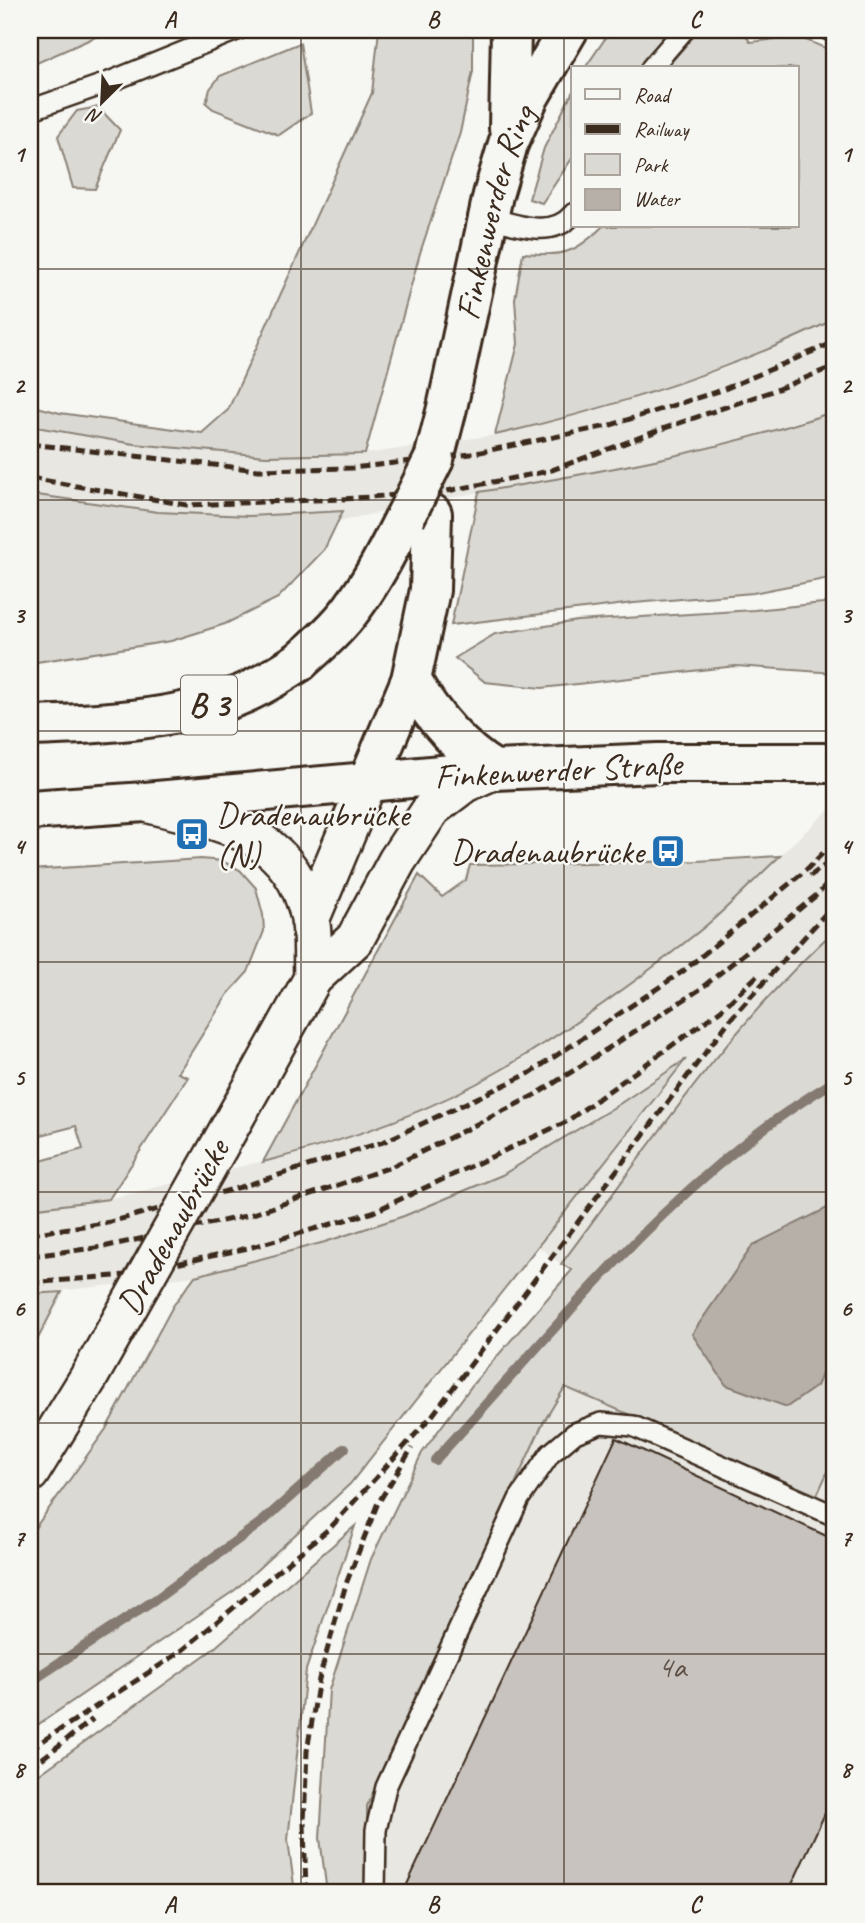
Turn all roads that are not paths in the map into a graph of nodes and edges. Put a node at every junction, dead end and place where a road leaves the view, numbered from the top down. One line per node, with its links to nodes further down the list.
1 (237, 30): 8 (lane)
2 (511, 30): 9 (main road)
3 (568, 30): 9 (main road, Finkenwerder Ring)
4 (684, 30): 7 (lane)
5 (829, 30): 6 (lane)
6 (835, 33)
7 (652, 66)
8 (30, 110)
9 (508, 144): 10 (main road, Finkenwerder Ring)
10 (487, 217): 11 (lane); 12 (main road, Finkenwerder Ring)
11 (571, 217)
12 (419, 515): 13 (main road); 14 (main road, B 3)
13 (411, 680): 16 (main road); 17 (main road)
14 (30, 726)
15 (835, 763): 16 (main road, Finkenwerder Straße)
16 (494, 770): 17 (main road, Finkenwerder Straße); 21 (street)
17 (368, 782): 18 (main road, Finkenwerder Straße); 20 (street)
18 (145, 803): 19 (main road, Finkenwerder Straße); 20 (street)
19 (30, 810)
20 (310, 920): 21 (street)
21 (313, 978): 22 (street, Dradenaubrücke, bridge)
22 (30, 1473)
23 (835, 1516): 24 (lane)
24 (375, 1893)

